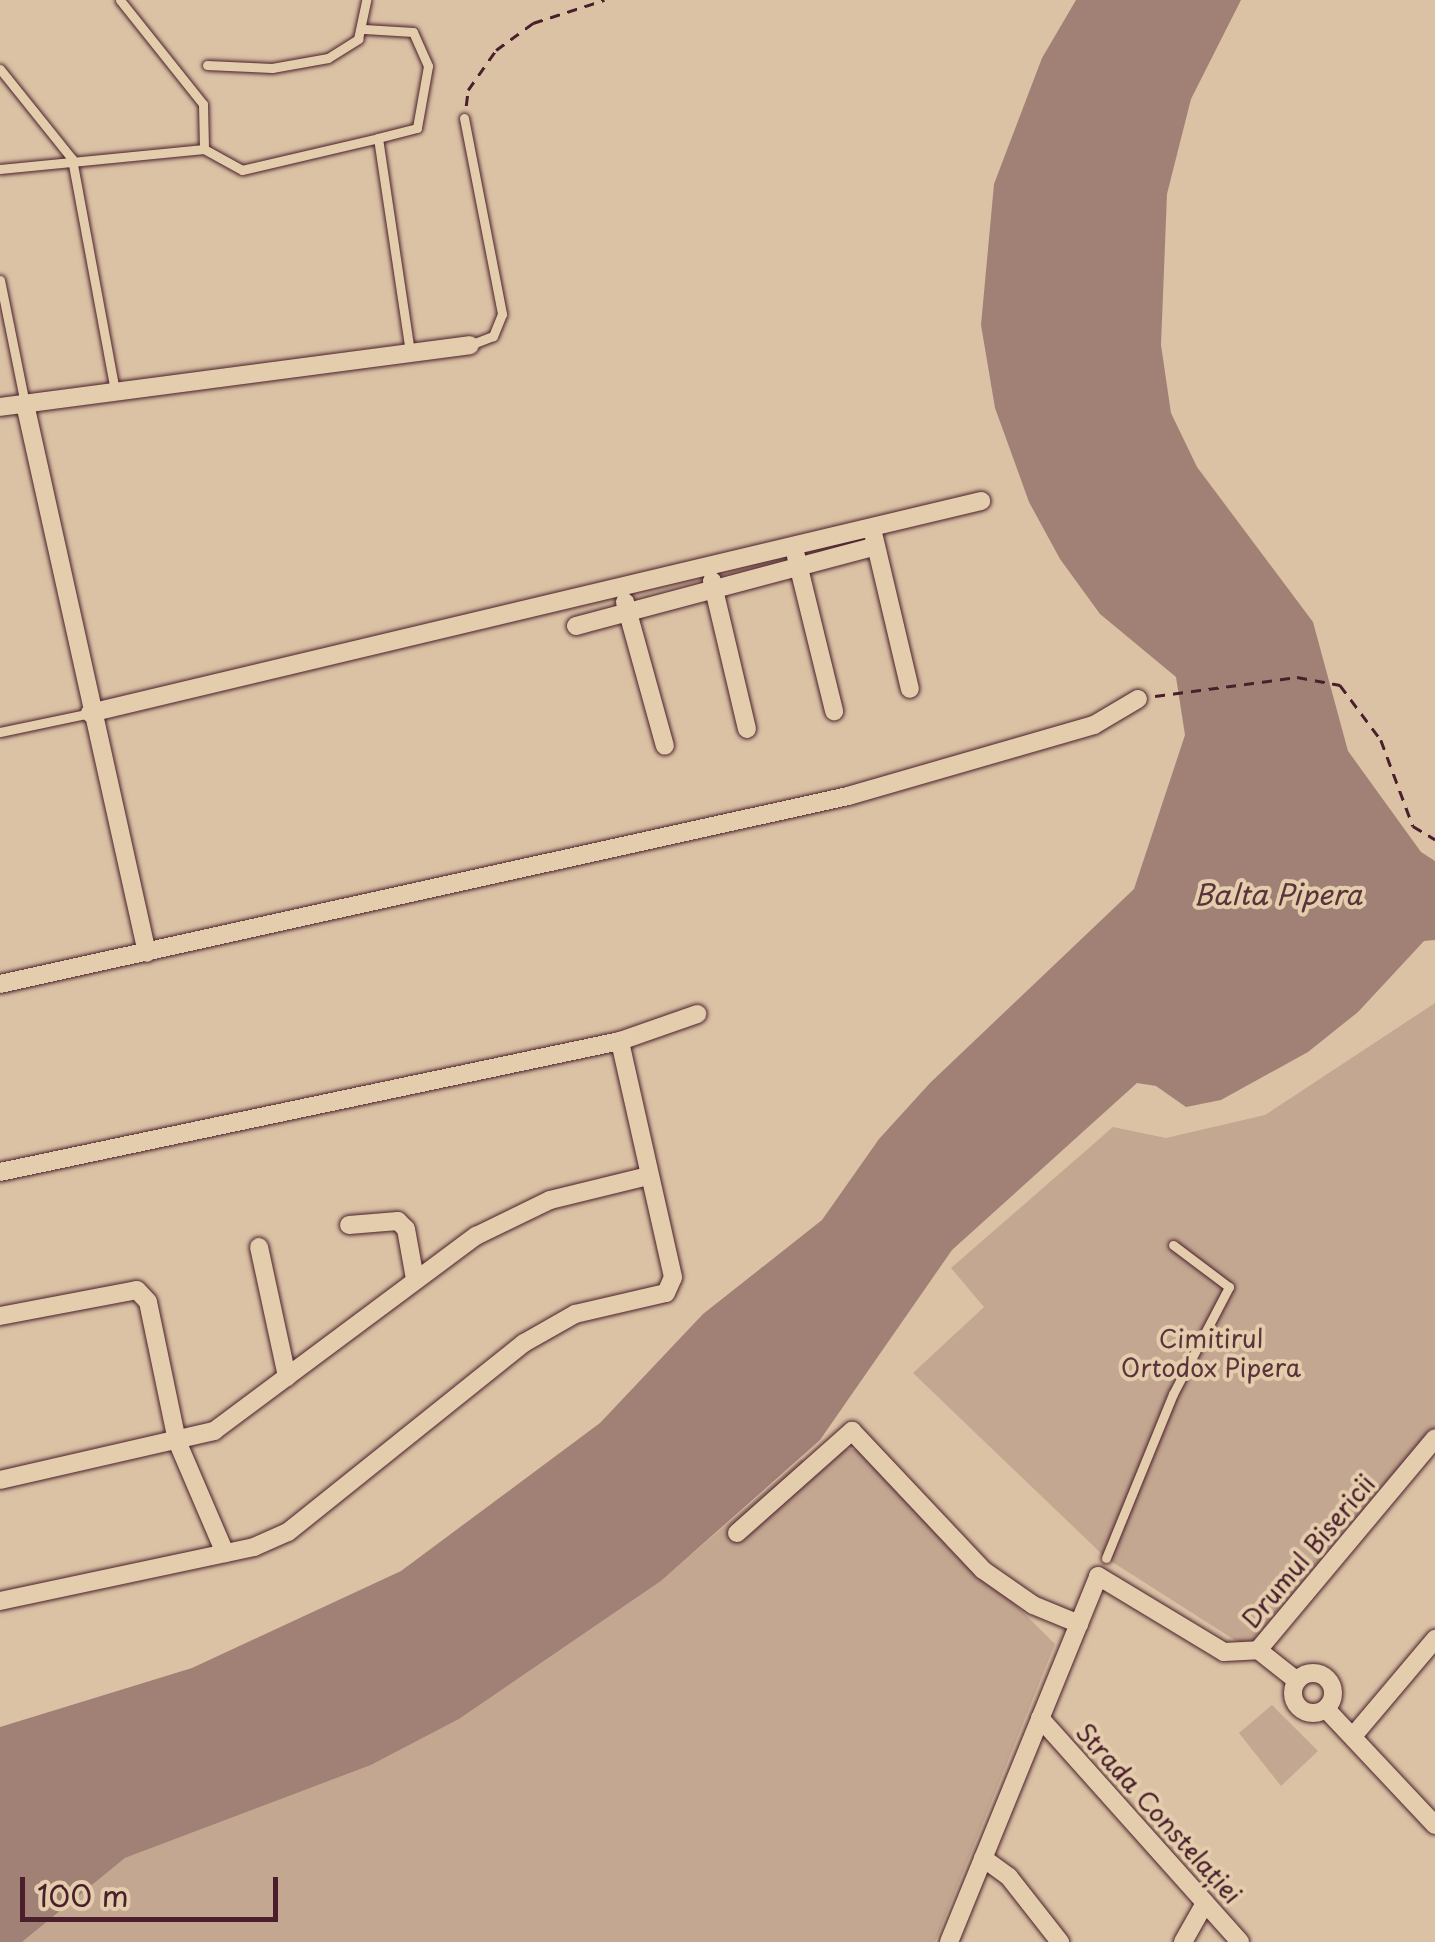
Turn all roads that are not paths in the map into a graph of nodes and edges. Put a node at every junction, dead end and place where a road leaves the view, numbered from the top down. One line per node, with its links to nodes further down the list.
1 (120, 0): 8 (lane)
2 (366, 0): 3 (lane)
3 (364, 28): 4 (lane); 7 (lane)
4 (207, 65)
5 (0, 69): 9 (lane)
6 (464, 118): 12 (lane)
7 (378, 138): 8 (lane); 13 (lane)
8 (204, 149): 9 (lane)
9 (72, 159): 10 (lane); 14 (lane)
10 (0, 170)
11 (0, 280): 15 (lane)
12 (470, 344): 13 (street)
13 (410, 352): 14 (street)
14 (115, 392): 15 (street)
15 (25, 404): 16 (street); 29 (street)
16 (0, 407)
17 (981, 501): 18 (street)
18 (874, 536): 19 (street); 21 (street); 26 (street)
19 (794, 546): 20 (street); 21 (street)
20 (708, 566): 22 (street); 23 (street)
21 (798, 566): 23 (street); 28 (street)
22 (621, 587): 24 (street); 29 (street)
23 (714, 590): 24 (street); 30 (street)
24 (628, 612): 25 (street); 32 (street)
25 (576, 626)
26 (910, 689)
27 (1138, 699): 33 (street)
28 (834, 711)
29 (90, 713): 31 (lane); 33 (street)
30 (747, 729)
31 (0, 732)
32 (664, 746)
33 (146, 953): 34 (street)
34 (0, 984)
35 (697, 1014): 36 (street)
36 (620, 1041): 37 (street); 38 (street)
37 (0, 1172)
38 (648, 1176): 42 (street); 49 (street)
39 (349, 1225): 42 (street)
40 (1172, 1245): 50 (lane)
41 (259, 1247): 44 (street)
42 (416, 1279): 44 (street)
43 (0, 1316): 46 (street)
44 (287, 1378): 46 (street)
45 (1435, 1438): 54 (street, Drumul Bisericii)
46 (177, 1441): 47 (street); 49 (street)
47 (0, 1480)
48 (736, 1533): 52 (street)
49 (226, 1553): 51 (street)
50 (1102, 1567): 52 (street); 54 (street, Drumul Bisericii)
51 (0, 1601)
52 (1079, 1624): 57 (street)
53 (1435, 1639): 58 (street)
54 (1258, 1650): 55 (street)
55 (1296, 1680): 56 (street); 56 (street)
56 (1326, 1709): 58 (street)
57 (1040, 1718): 60 (street); 61 (street, Strada Constelației)
58 (1354, 1735): 59 (street)
59 (1435, 1824)
60 (983, 1858): 62 (street); 63 (street)
61 (1205, 1903): 64 (street); 65 (street, Strada Constelației)
62 (949, 1942)
63 (1060, 1942)
64 (1184, 1942)
65 (1240, 1942)

